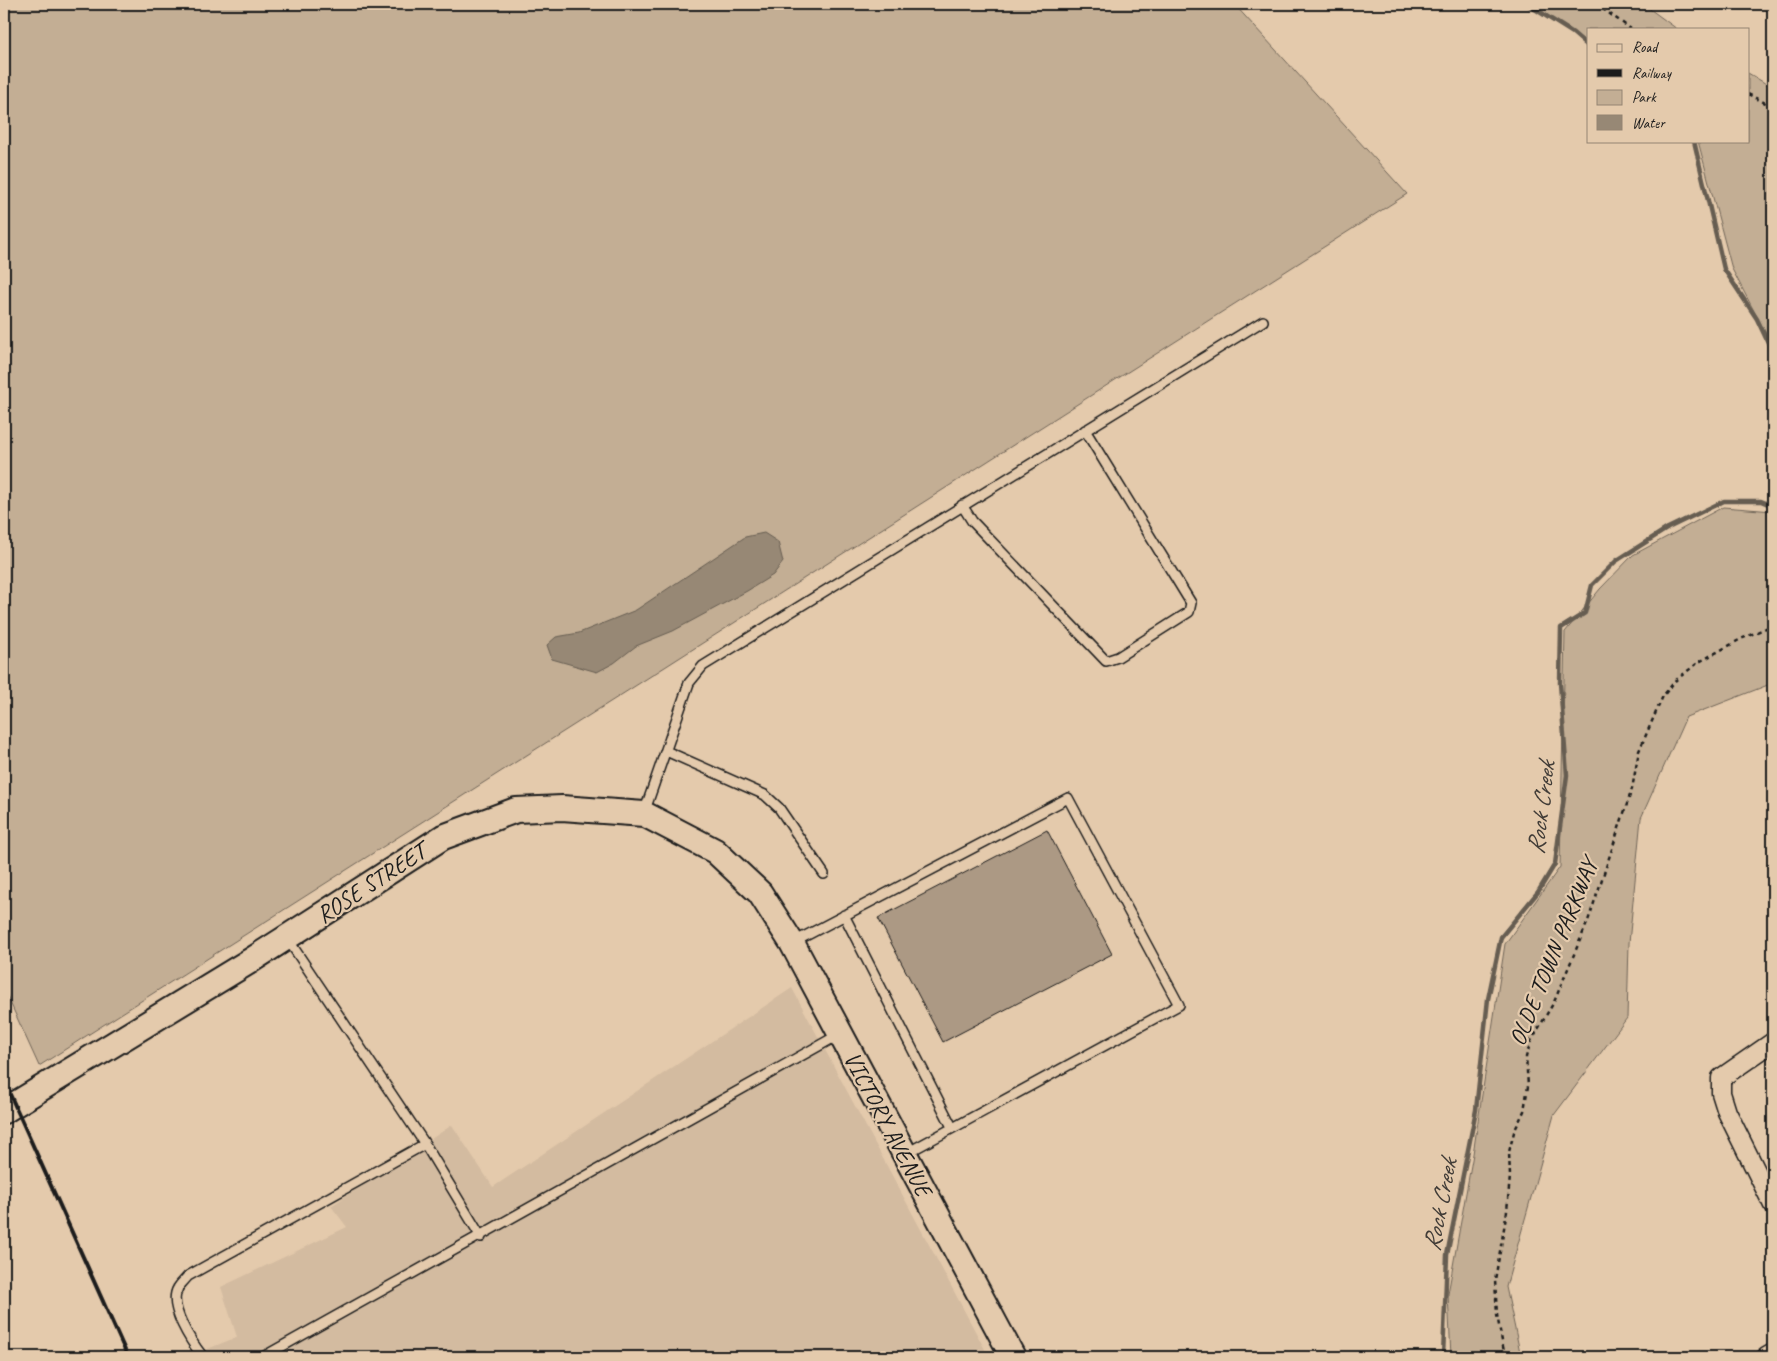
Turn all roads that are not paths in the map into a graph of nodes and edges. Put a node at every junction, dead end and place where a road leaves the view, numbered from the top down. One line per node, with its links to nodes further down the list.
1 (1262, 321): 2 (lane)
2 (1085, 430): 3 (lane); 3 (lane)
3 (962, 505): 4 (lane)
4 (666, 751): 5 (lane); 6 (lane)
5 (644, 814): 7 (street, ROSE STREET); 9 (street, ROSE STREET)
6 (824, 874)
7 (760, 893): 10 (street, VICTORY AVENUE)
8 (844, 915): 10 (lane); 14 (lane); 14 (lane)
9 (286, 937): 13 (street, ROSE STREET); 15 (lane)
10 (792, 943): 11 (street, VICTORY AVENUE)
11 (840, 1034): 16 (street, VICTORY AVENUE); 18 (lane)
12 (1773, 1042): 17 (street)
13 (4, 1111)
14 (952, 1127): 16 (lane)
15 (425, 1144): 18 (lane); 20 (lane)
16 (903, 1155): 22 (street, VICTORY AVENUE)
17 (1773, 1205)
18 (481, 1237): 21 (lane)
19 (1773, 1353): 23 (street)
20 (203, 1357)
21 (264, 1357)
22 (1013, 1357)
23 (1766, 1357)

